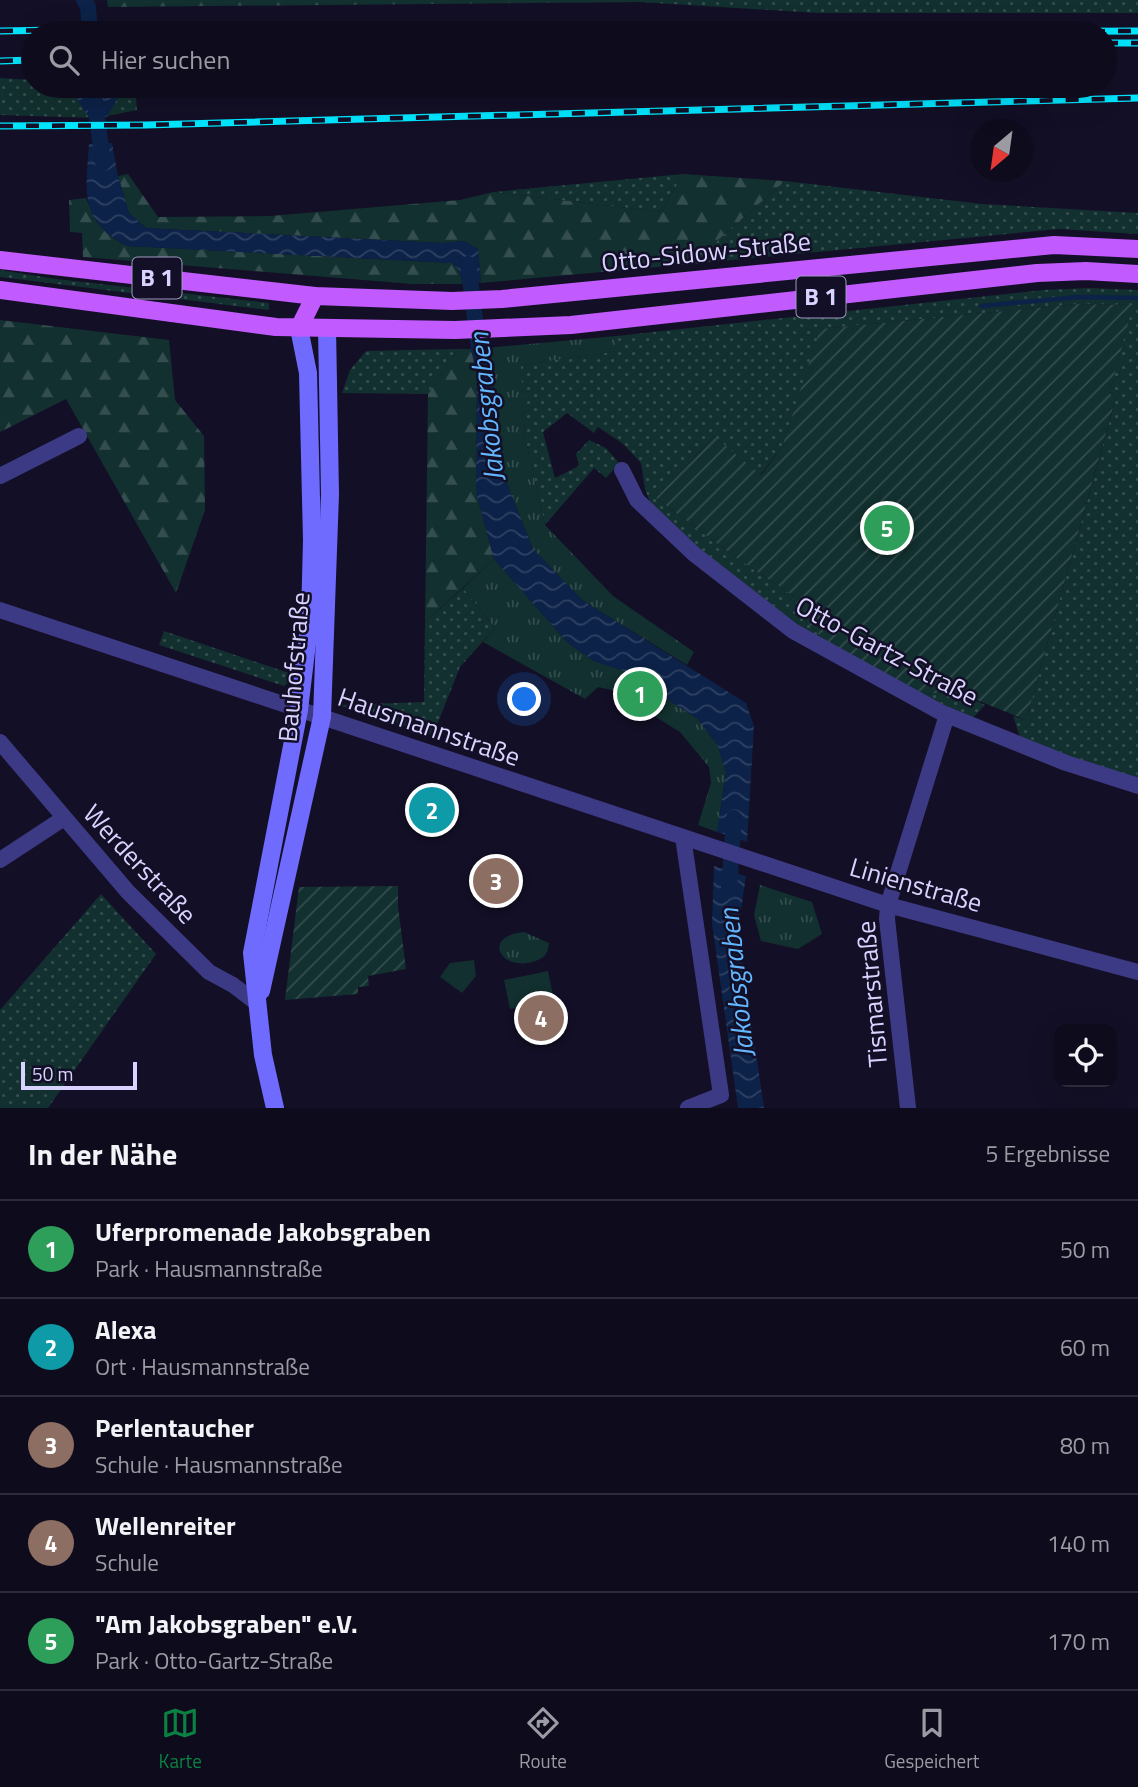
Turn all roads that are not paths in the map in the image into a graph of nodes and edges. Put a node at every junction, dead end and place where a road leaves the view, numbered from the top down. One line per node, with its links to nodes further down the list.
1 (1138, 249): 5 (main road, Otto-Sidow-Straße / B 1)
2 (0, 260): 5 (main road, B 1)
3 (1138, 274): 7 (main road, B 1)
4 (0, 290): 6 (main road, B 1)
5 (315, 296): 6 (main road); 7 (main road)
6 (299, 328): 7 (main road, B 1); 12 (street, Bauhofstraße)
7 (327, 328): 14 (street, Bauhofstraße)
8 (79, 436): 10 (street)
9 (622, 470): 13 (street, Otto-Gartz-Straße)
10 (0, 476)
11 (0, 610): 12 (street, Hausmannstraße)
12 (299, 710): 14 (street, Hausmannstraße); 22 (street, Bauhofstraße)
13 (947, 715): 16 (street, Otto-Gartz-Straße); 20 (street, Tismarstraße)
14 (322, 717): 18 (street, Hausmannstraße); 22 (street, Bauhofstraße)
15 (0, 742): 17 (street, Werderstraße)
16 (1138, 786)
17 (64, 818): 19 (street); 22 (street, Werderstraße)
18 (682, 837): 20 (street, Linienstraße); 24 (street)
19 (0, 860)
20 (888, 905): 21 (street, Linienstraße); 25 (street, Tismarstraße)
21 (1138, 972)
22 (258, 1004): 23 (street, Bauhofstraße)
23 (275, 1108)
24 (688, 1108)
25 (908, 1108)

